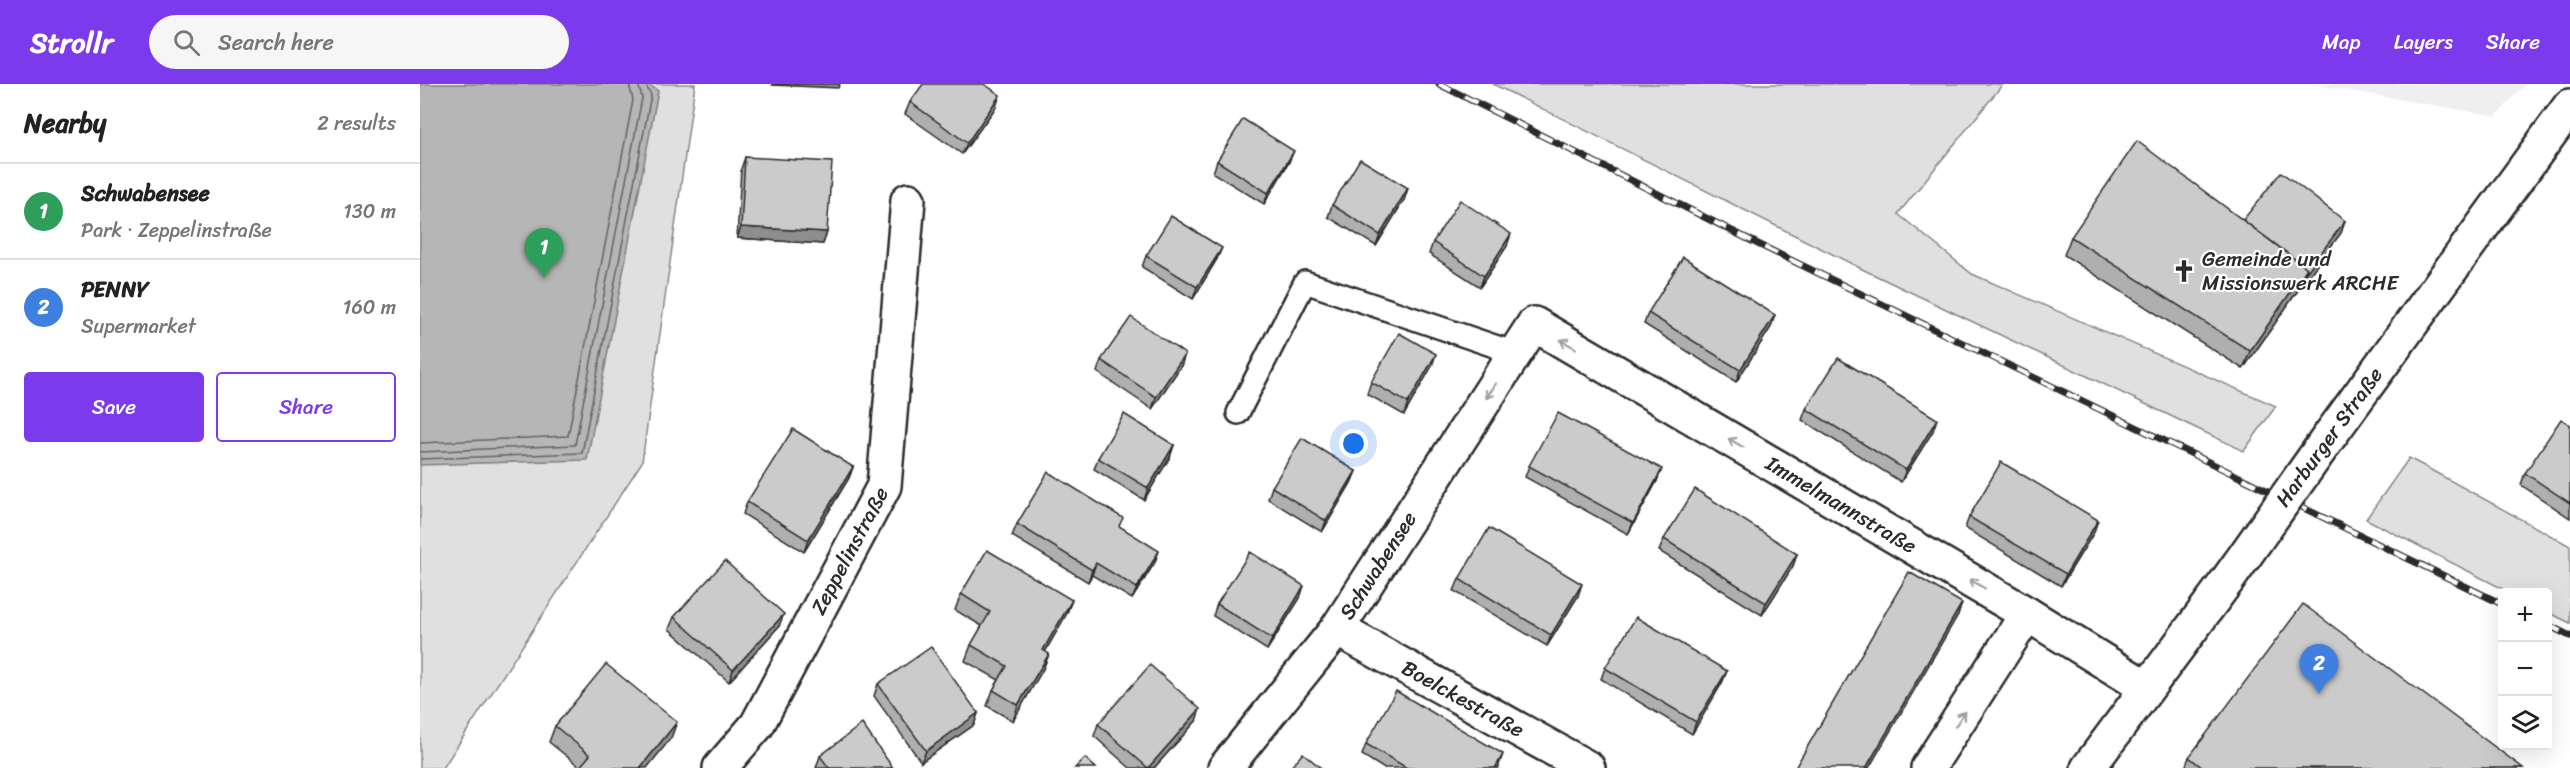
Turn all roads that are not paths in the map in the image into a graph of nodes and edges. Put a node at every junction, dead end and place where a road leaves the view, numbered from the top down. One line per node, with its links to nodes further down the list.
1 (2570, 106): 8 (street, Harburger Straße, bridge)
2 (908, 200): 9 (street, Zeppelinstraße)
3 (1534, 324): 4 (street, Schwabensee); 6 (street, Immelmannstraße, one-way to 3)
4 (1515, 353): 5 (lane); 7 (street, Schwabensee, one-way to 7)
5 (1238, 413)
6 (2027, 614): 8 (street, Immelmannstraße); 12 (street, one-way to 6)
7 (1337, 629): 10 (street, Schwabensee); 11 (street, Boelckestraße)
8 (2147, 688): 13 (street, Harburger Straße)
9 (720, 768)
10 (1225, 768)
11 (1588, 768)
12 (1928, 768)
13 (2088, 768)

